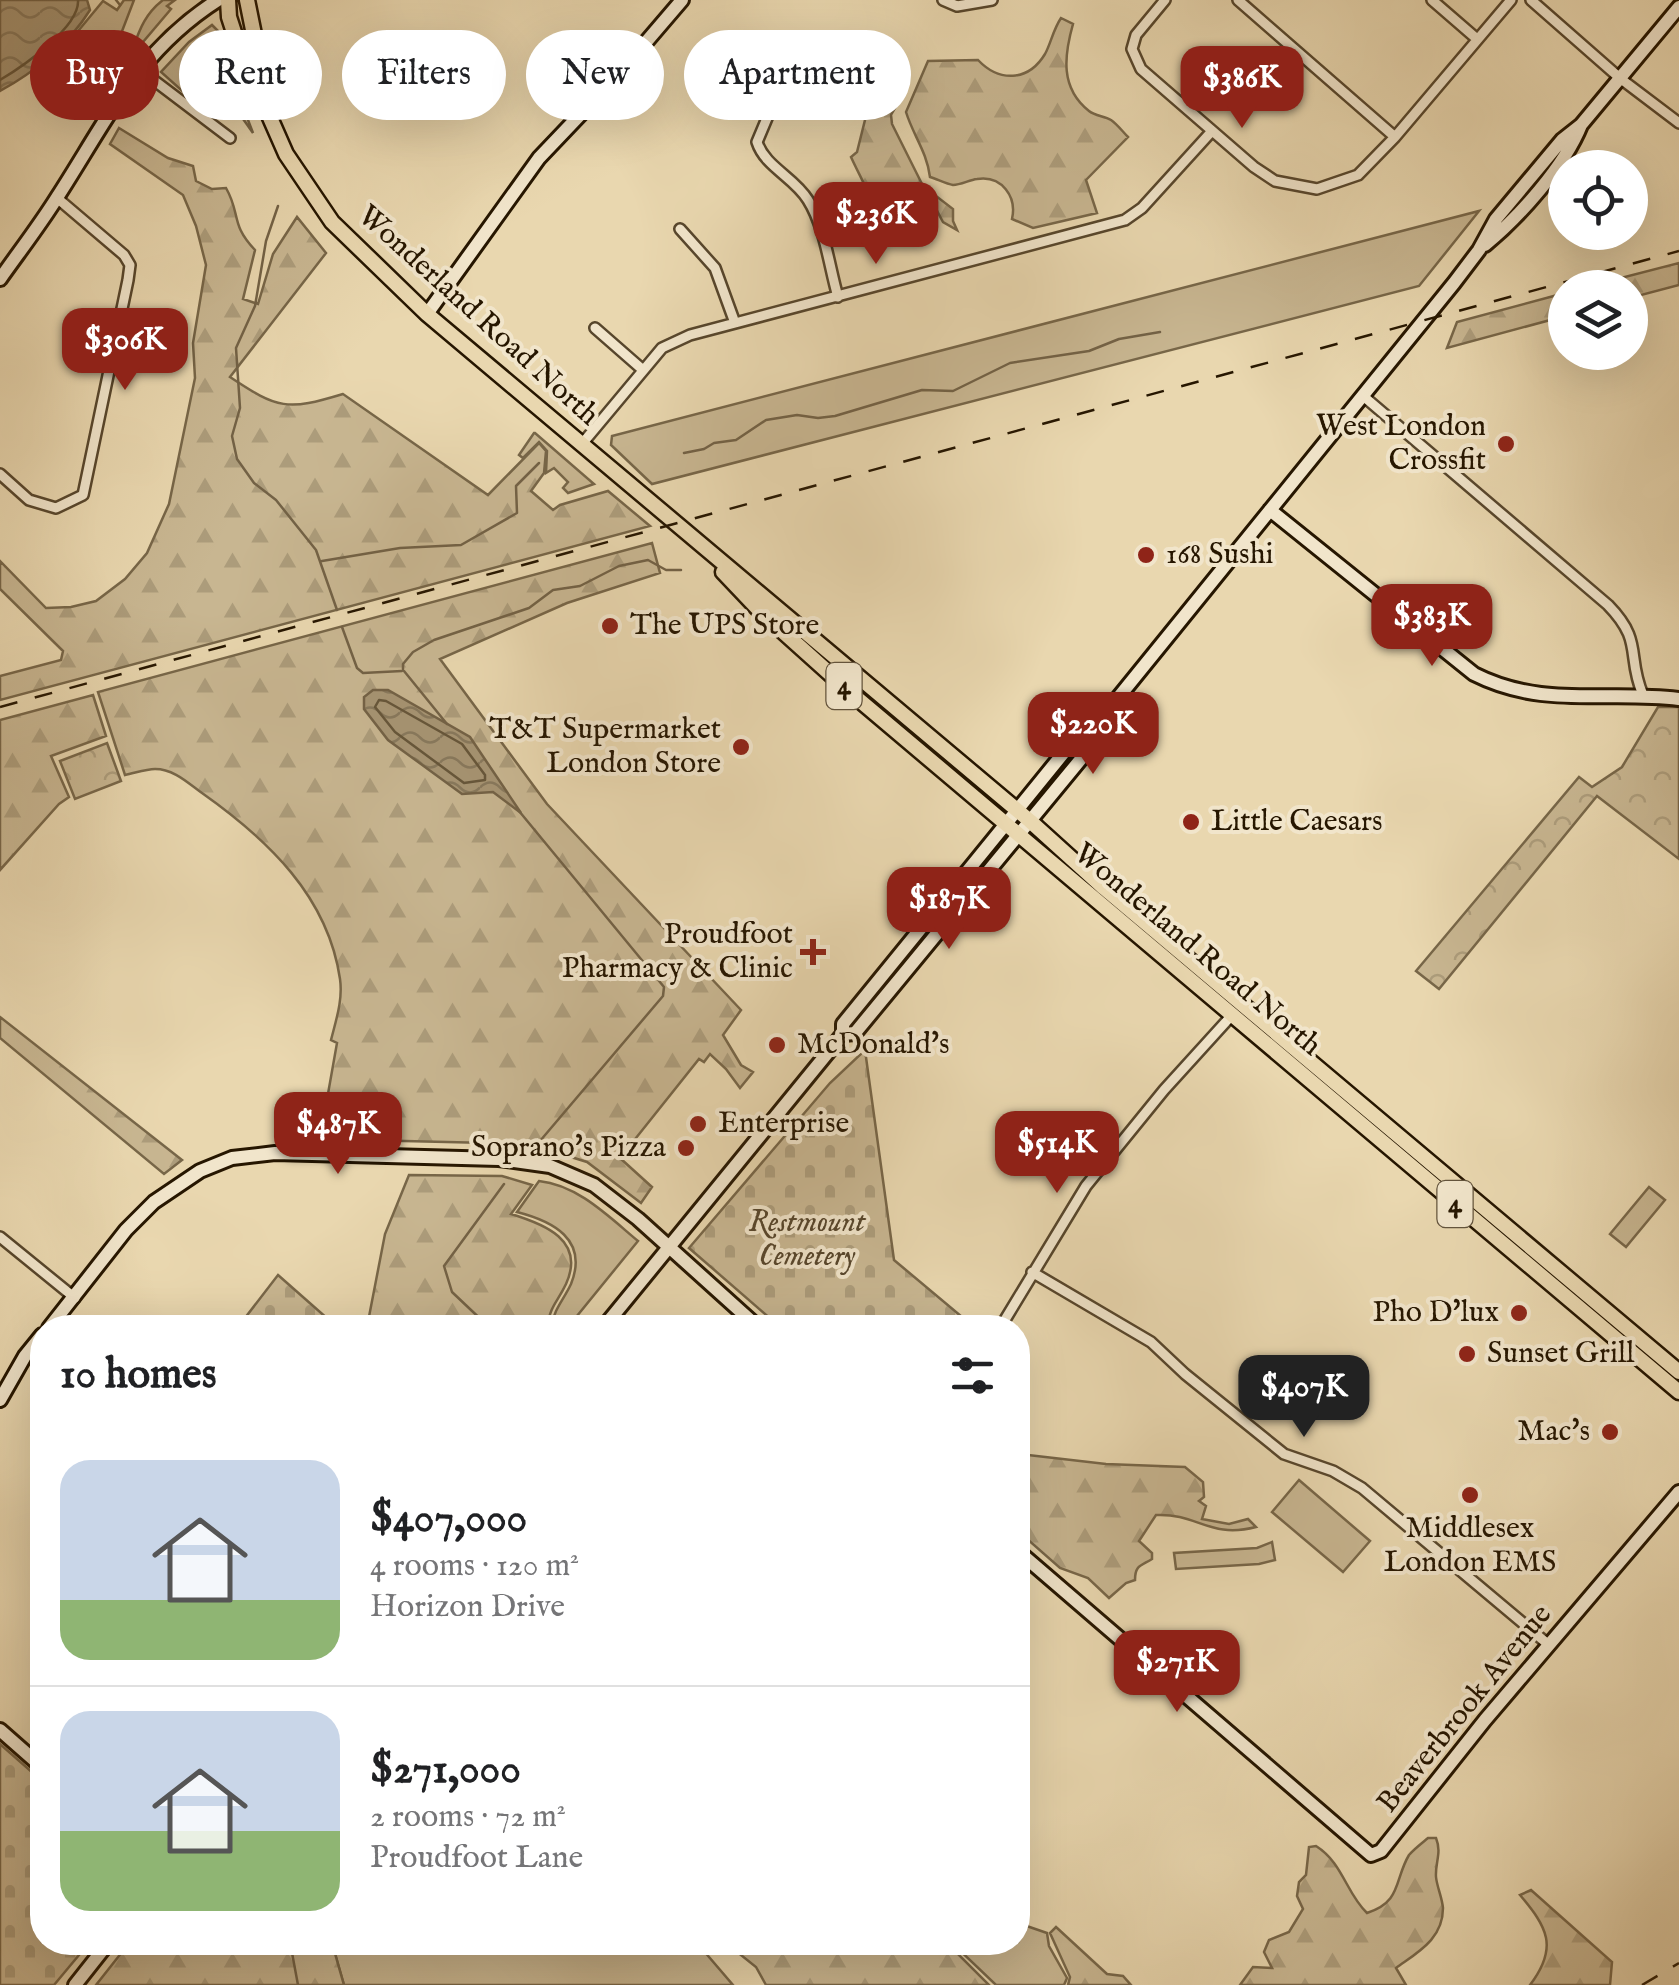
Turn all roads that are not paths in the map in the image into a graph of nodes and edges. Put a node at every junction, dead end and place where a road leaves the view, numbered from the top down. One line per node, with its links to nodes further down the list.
1 (218, 0): 16 (street)
2 (228, 0): 13 (main road, Wonderland Road North / 4)
3 (247, 0): 14 (main road, Wonderland Road North / 4)
4 (682, 0): 30 (street)
5 (942, 0): 6 (street)
6 (992, 0)
7 (1164, 0): 23 (street)
8 (1238, 0): 24 (street)
9 (1432, 0): 15 (street)
10 (1511, 0): 15 (street)
11 (1530, 0): 17 (street)
12 (1679, 7): 17 (street)
13 (232, 30)
14 (253, 30)
15 (1477, 40): 24 (street)
16 (159, 48)
17 (1620, 79): 22 (street); 34 (street)
18 (159, 84): 25 (street)
19 (105, 120): 26 (street)
20 (271, 120): 30 (main road, Wonderland Road North / 4)
21 (766, 120): 29 (street)
22 (1679, 123)
23 (1212, 131): 24 (street); 29 (street)
24 (1395, 137)
25 (230, 138)
26 (57, 198): 28 (street); 36 (street)
27 (680, 229): 31 (street)
28 (0, 279)
29 (838, 297): 31 (street)
30 (426, 314): 35 (main road, Wonderland Road North / 4)
31 (736, 323): 33 (street)
32 (595, 328): 33 (street)
33 (643, 370): 35 (street)
34 (1362, 396): 37 (street); 39 (street)
35 (581, 445): 38 (main road, Wonderland Road North / 4)
36 (0, 474)
37 (1270, 510): 39 (street); 41 (street)
38 (692, 538): 42 (main road, Wonderland Road North / 4); 44 (main road, Wonderland Road North / 4)
39 (1643, 695): 40 (street)
40 (1679, 699)
41 (1109, 709): 42 (street); 43 (street)
42 (1017, 810): 43 (main road, Wonderland Road North / 4); 44 (street)
43 (1030, 821): 45 (street); 46 (main road, Wonderland Road North / 4)
44 (1006, 824): 45 (main road, Wonderland Road North / 4); 47 (street)
45 (1018, 834): 46 (main road, Wonderland Road North / 4); 47 (street)
46 (1237, 1010): 50 (street); 57 (main road, Wonderland Road North / 4); 58 (main road, Wonderland Road North / 4)
47 (843, 1034): 49 (street)
48 (0, 1237): 51 (street)
49 (668, 1246): 51 (street); 53 (street); 54 (street)
50 (1032, 1272): 55 (street); 62 (street)
51 (75, 1298): 52 (street)
52 (60, 1315)
53 (613, 1315)
54 (745, 1315)
55 (1007, 1315)
56 (30, 1350): 59 (street)
57 (1679, 1372)
58 (1679, 1392)
59 (0, 1400)
60 (1679, 1492): 62 (street, Beaverbrook Avenue)
61 (1030, 1561): 62 (street, Beaverbrook Avenue)
62 (1549, 1645)
63 (0, 1730): 64 (street)
64 (30, 1756)
65 (98, 1955): 66 (street)
66 (74, 1985)

